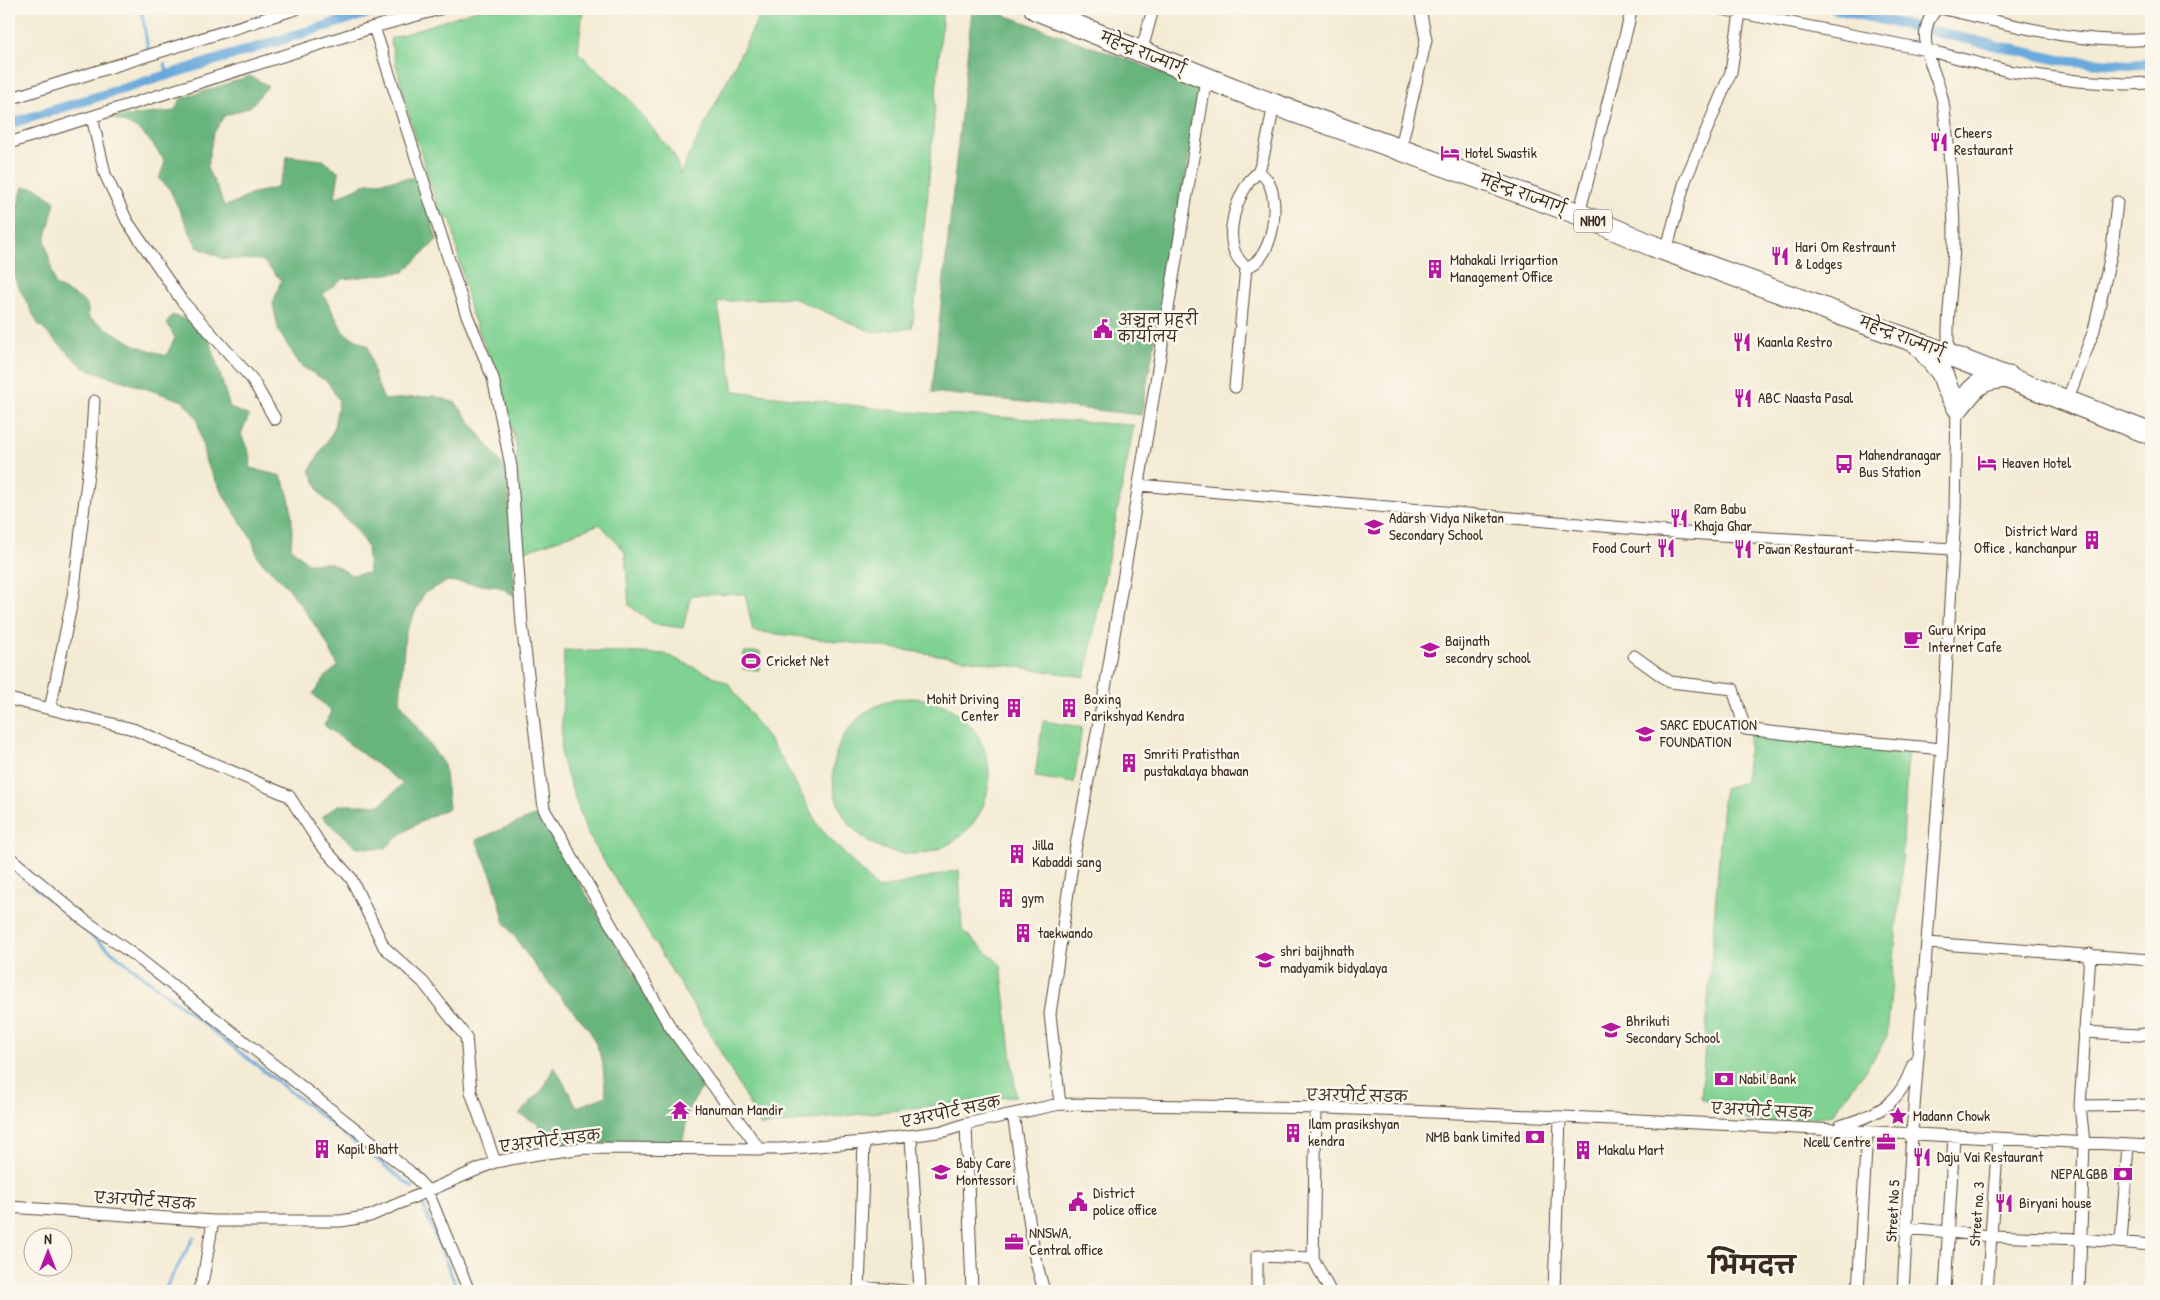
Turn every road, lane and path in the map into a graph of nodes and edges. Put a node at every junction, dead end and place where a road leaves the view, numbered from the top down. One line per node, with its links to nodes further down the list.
1 (296, 9): 17 (street)
2 (440, 9): 11 (street)
3 (1035, 9): 14 (highway, महेन्द्र राज्मार्ग् / NH01)
4 (1153, 9): 14 (street)
5 (1420, 9): 21 (street)
6 (1631, 9): 24 (street)
7 (1721, 9): 10 (street)
8 (1936, 9): 13 (street)
9 (1944, 9): 12 (street)
10 (1740, 13): 13 (street); 25 (street)
11 (374, 27): 19 (street); 66 (street)
12 (2151, 39)
13 (1926, 45): 16 (street); 28 (street)
14 (1141, 53): 15 (highway, महेन्द्र राज्मार्ग् / NH01)
15 (1206, 78): 18 (highway, महेन्द्र राज्मार्ग् / NH01); 36 (street)
16 (2151, 83)
17 (9, 99)
18 (1274, 104): 21 (highway, महेन्द्र राज्मार्ग् / NH01); 22 (street)
19 (92, 117): 20 (street); 34 (street)
20 (9, 143)
21 (1400, 151): 24 (highway, महेन्द्र राज्मार्ग् / NH01)
22 (1259, 171): 26 (street); 26 (street)
23 (2117, 202): 32 (street)
24 (1578, 214): 25 (highway, महेन्द्र राज्मार्ग् / NH01)
25 (1666, 251): 27 (highway, महेन्द्र राज्मार्ग् / NH01)
26 (1246, 267): 30 (street)
27 (1916, 342): 28 (highway, महेन्द्र राज्मार्ग् / NH01); 33 (highway)
28 (1948, 355): 29 (highway, महेन्द्र राज्मार्ग् / NH01); 33 (street)
29 (2009, 377): 32 (highway, महेन्द्र राज्मार्ग् / NH01); 33 (highway)
30 (1235, 387)
31 (94, 401): 40 (street)
32 (2066, 401): 35 (highway, महेन्द्र राज्मार्ग् / NH01)
33 (1958, 408): 37 (street)
34 (275, 419)
35 (2151, 434)
36 (1139, 485): 37 (street); 49 (street)
37 (1953, 549): 41 (street)
38 (1634, 656): 41 (street)
39 (9, 699): 40 (street)
40 (50, 709): 67 (street)
41 (1942, 748): 43 (street)
42 (9, 856): 68 (street)
43 (1928, 943): 44 (street); 48 (street)
44 (2090, 954): 45 (street); 47 (street)
45 (2151, 960)
46 (2151, 1030): 47 (street)
47 (2084, 1032): 50 (street)
48 (1919, 1045): 56 (street); 58 (street, Street No 5)
49 (1060, 1104): 52 (street, एअरपोर्ट सडक); 53 (street, एअरपोर्ट सडक)
50 (2080, 1106): 51 (street); 63 (street)
51 (2151, 1106)
52 (1316, 1110): 54 (street, एअरपोर्ट सडक); 77 (street)
53 (1013, 1114): 55 (street, एअरपोर्ट सडक); 84 (street)
54 (1560, 1118): 56 (street, एअरपोर्ट सडक); 87 (street)
55 (966, 1124): 60 (street, एअरपोर्ट सडक); 83 (street)
56 (1832, 1129): 57 (street, एअरपोर्ट सडक)
57 (1868, 1131): 58 (street, एअरपोर्ट सडक); 88 (street)
58 (1912, 1133): 59 (street, एअरपोर्ट सडक); 71 (street, Street No 5)
59 (1954, 1136): 61 (street, एअरपोर्ट सडक); 72 (street)
60 (912, 1137): 62 (street, एअरपोर्ट सडक); 82 (street)
61 (1998, 1140): 63 (street, एअरपोर्ट सडक); 73 (street, Street no. 3)
62 (864, 1142): 66 (street, एअरपोर्ट सडक); 78 (street)
63 (2084, 1142): 64 (street, एअरपोर्ट सडक); 74 (street)
64 (2128, 1145): 65 (street, एअरपोर्ट सडक); 75 (street)
65 (2151, 1146)
66 (760, 1150): 67 (street, एअरपोर्ट सडक)
67 (495, 1162): 68 (street, एअरपोर्ट सडक)
68 (427, 1190): 70 (street, एअरपोर्ट सडक); 80 (street)
69 (9, 1207): 70 (street, एअरपोर्ट सडक)
70 (213, 1221): 79 (street)
71 (1907, 1228): 72 (street); 89 (street, Street No 5)
72 (1948, 1232): 73 (street); 90 (street)
73 (1991, 1236): 74 (street); 91 (street, Street no. 3)
74 (2081, 1239): 75 (street); 92 (street)
75 (2121, 1242): 76 (street)
76 (2151, 1245)
77 (1313, 1258): 85 (street); 86 (street)
78 (859, 1289): 81 (street)
79 (198, 1291)
80 (469, 1291)
81 (906, 1291)
82 (920, 1291)
83 (972, 1291)
84 (1044, 1291)
85 (1257, 1291)
86 (1330, 1291)
87 (1554, 1291)
88 (1858, 1291)
89 (1904, 1291)
90 (1945, 1291)
91 (1987, 1291)
92 (2079, 1291)

